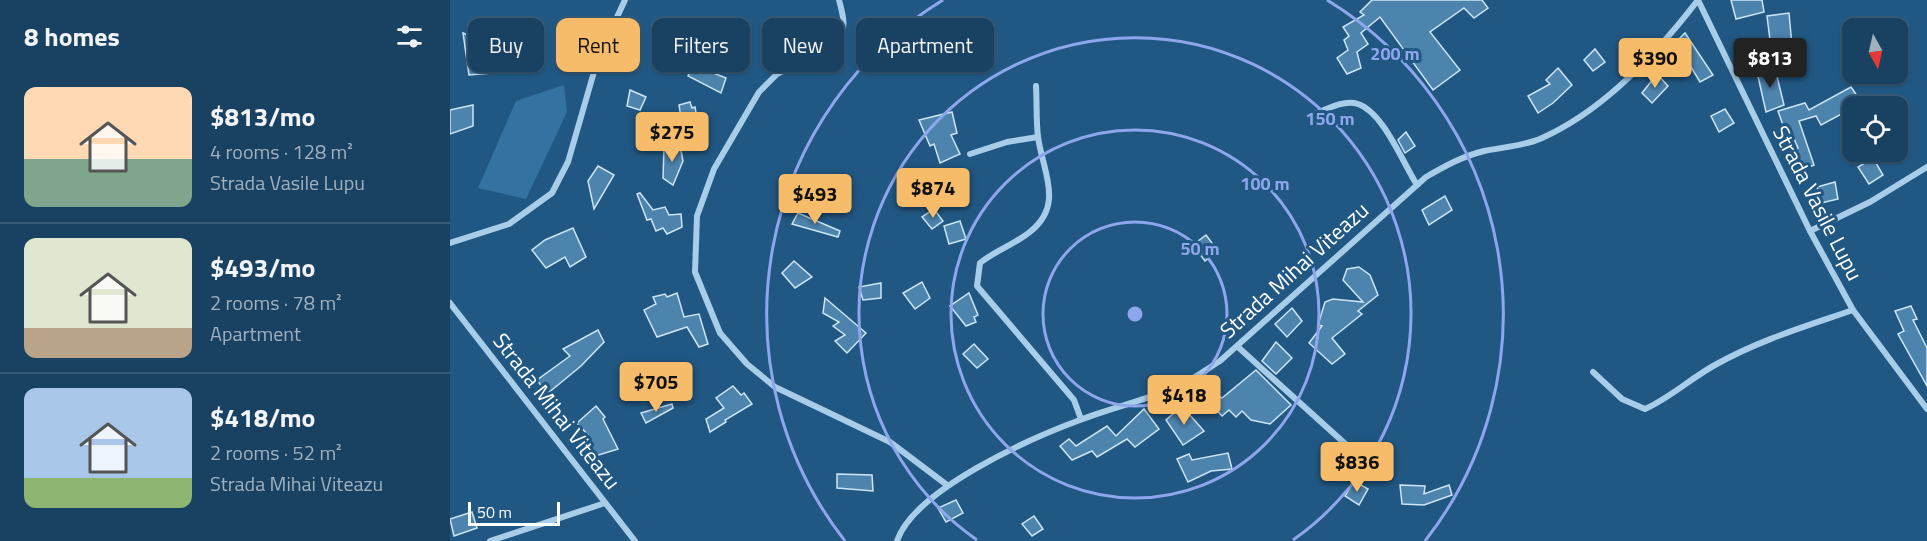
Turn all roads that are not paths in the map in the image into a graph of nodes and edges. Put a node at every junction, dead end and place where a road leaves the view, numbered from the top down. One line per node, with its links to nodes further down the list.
1 (625, 0): 11 (street)
2 (840, 0): 19 (street)
3 (1698, 0): 9 (street, Strada Mihai Viteazu); 10 (street, Strada Vasile Lupu)
4 (1036, 86): 6 (street)
5 (1313, 115): 9 (street)
6 (1038, 137): 7 (street); 17 (street)
7 (970, 154)
8 (1927, 167): 10 (street)
9 (1417, 185): 14 (street, Strada Mihai Viteazu)
10 (1810, 231): 13 (street, Strada Vasile Lupu)
11 (450, 243)
12 (450, 303): 20 (street, Strada Mihai Viteazu)
13 (1853, 310): 15 (street); 16 (street, Strada Vasile Lupu)
14 (1238, 347): 17 (street, Strada Mihai Viteazu); 18 (street)
15 (1593, 372)
16 (1927, 410)
17 (1081, 419): 19 (street, Strada Mihai Viteazu)
18 (1382, 477)
19 (947, 485): 23 (street, Strada Mihai Viteazu)
20 (605, 503): 21 (street); 22 (street, Strada Mihai Viteazu)
21 (490, 541)
22 (634, 541)
23 (897, 541)

